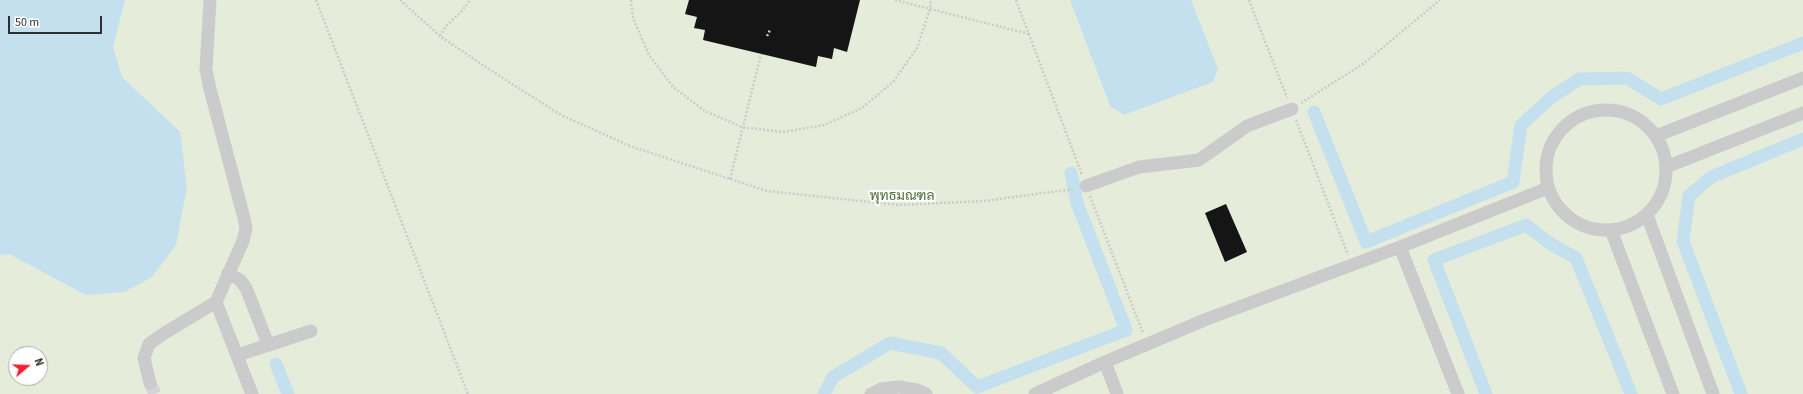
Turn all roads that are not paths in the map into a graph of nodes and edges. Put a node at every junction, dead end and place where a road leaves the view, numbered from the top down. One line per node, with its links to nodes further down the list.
1 (210, 0): 12 (street)
2 (1803, 78): 5 (street)
3 (1292, 109): 7 (street)
4 (1803, 113): 6 (street)
5 (1656, 136): 6 (street); 8 (street)
6 (1666, 167): 9 (street)
7 (1086, 186)
8 (1548, 188): 10 (street); 11 (street)
9 (1647, 215): 10 (street); 26 (street)
10 (1611, 230): 25 (street)
11 (1400, 247): 17 (street); 24 (street)
12 (228, 273): 13 (street); 15 (street)
13 (216, 302): 16 (street); 18 (street)
14 (311, 331): 15 (street)
15 (268, 344): 16 (street)
16 (238, 355): 19 (street)
17 (1105, 362): 22 (street); 23 (street)
18 (150, 383)
19 (252, 394)
20 (871, 394): 21 (street)
21 (926, 394)
22 (1035, 394)
23 (1118, 394)
24 (1458, 394)
25 (1673, 394)
26 (1713, 394)

